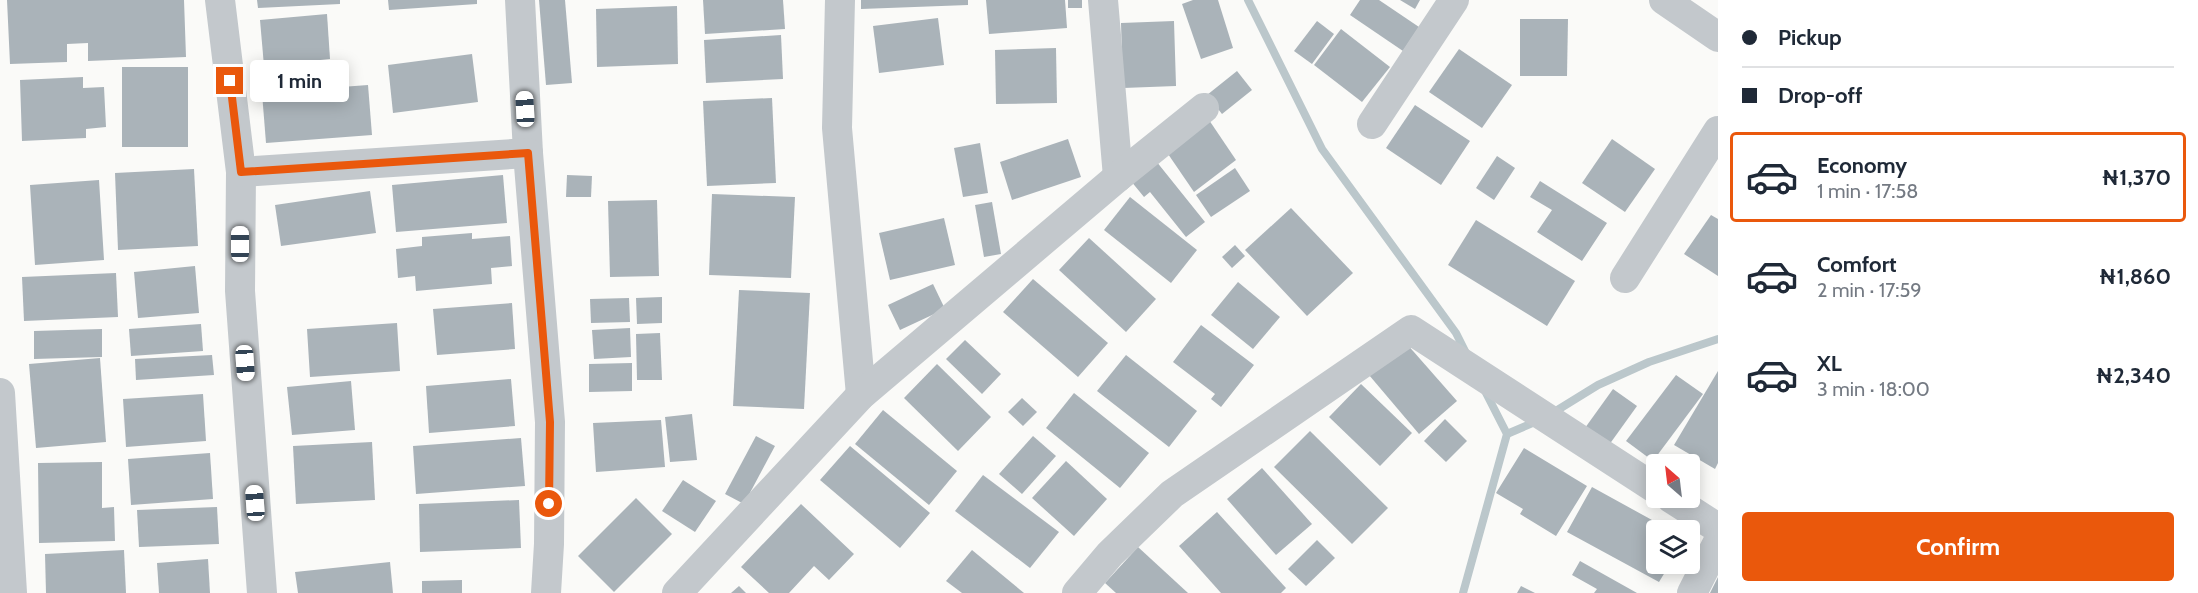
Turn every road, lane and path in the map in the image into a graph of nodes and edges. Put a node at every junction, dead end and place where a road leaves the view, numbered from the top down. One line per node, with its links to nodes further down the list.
1 (220, 0): 12 (street)
2 (520, 0): 11 (street)
3 (840, 0): 16 (street)
4 (1103, 0): 13 (street)
5 (1454, 0): 9 (street)
6 (1664, 0): 7 (street)
7 (1718, 38)
8 (1204, 108): 13 (street)
9 (1372, 124)
10 (1718, 131): 14 (street)
11 (528, 153): 12 (street); 23 (street)
12 (241, 172): 22 (street)
13 (1118, 177): 16 (street)
14 (1625, 278)
15 (0, 393): 21 (street)
16 (861, 395): 24 (street)
17 (1646, 483): 25 (street)
18 (1687, 508): 19 (street)
19 (1718, 528)
20 (1718, 542): 26 (street)
21 (12, 593)
22 (262, 593)
23 (546, 593)
24 (677, 593)
25 (1077, 593)
26 (1692, 593)

